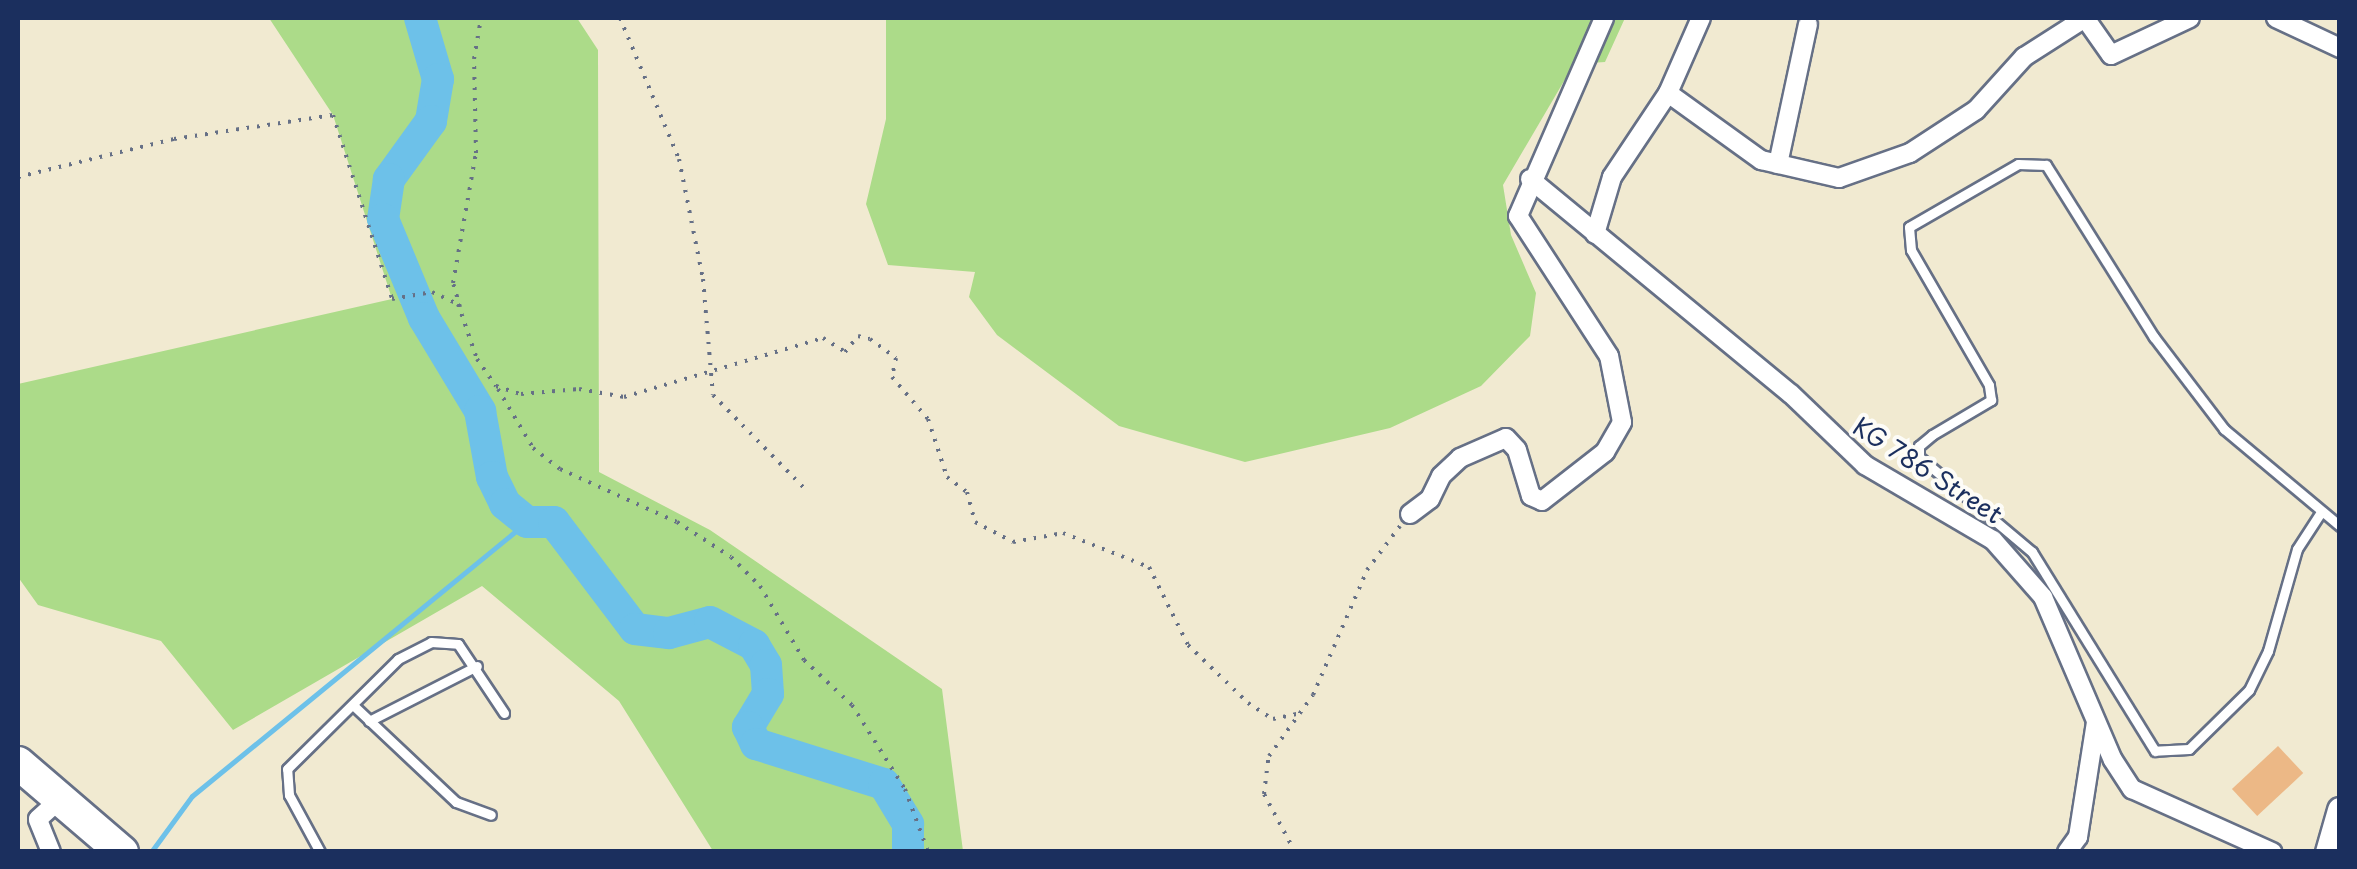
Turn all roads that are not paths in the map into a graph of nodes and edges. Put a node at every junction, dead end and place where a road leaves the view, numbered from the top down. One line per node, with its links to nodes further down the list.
1 (1604, 18): 10 (street)
2 (1701, 18): 8 (street)
3 (2085, 18): 4 (street); 9 (street)
4 (2190, 18)
5 (2276, 18): 7 (street)
6 (1808, 24): 9 (street)
7 (2340, 48)
8 (1668, 93): 9 (street); 11 (street)
9 (1778, 164)
10 (1530, 179): 11 (street, KG 786 Street); 13 (street)
11 (1595, 234): 18 (street, KG 786 Street)
12 (2321, 512): 12 (lane); 14 (lane)
13 (1410, 514)
14 (2340, 526)
15 (477, 666): 16 (lane); 17 (lane); 19 (lane)
16 (354, 706): 19 (lane); 26 (lane)
17 (504, 713)
18 (2096, 716): 27 (street); 28 (street, KG 786 Street)
19 (368, 722): 23 (lane)
20 (18, 763): 21 (highway)
21 (60, 799): 24 (street); 25 (highway)
22 (2340, 810): 29 (main road)
23 (491, 815)
24 (51, 852)
25 (122, 852)
26 (320, 852)
27 (2068, 852)
28 (2272, 852)
29 (2328, 852)

